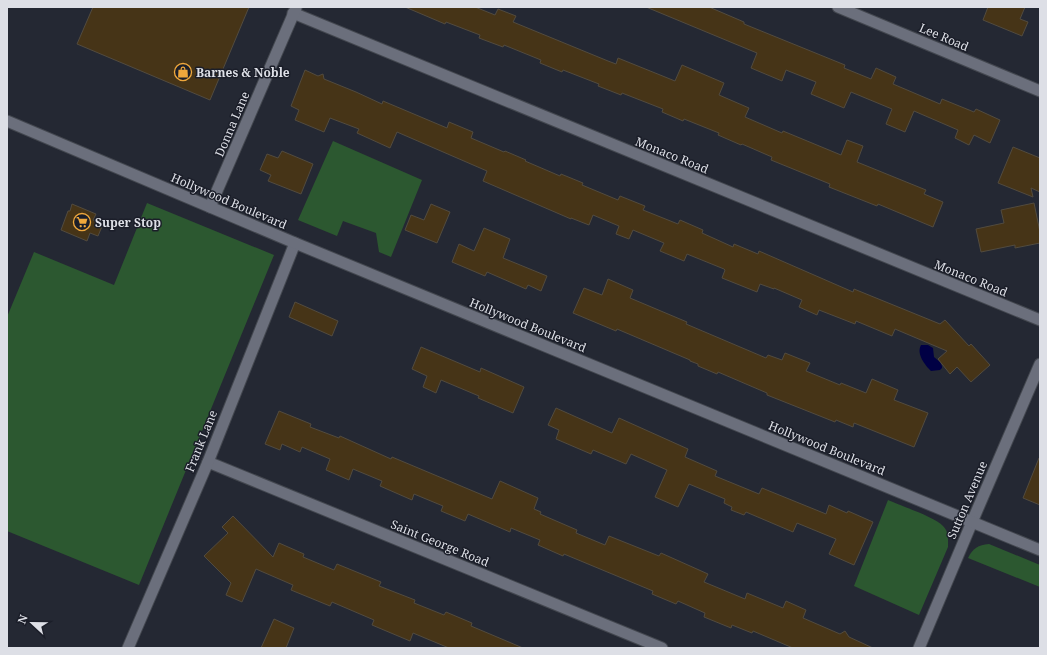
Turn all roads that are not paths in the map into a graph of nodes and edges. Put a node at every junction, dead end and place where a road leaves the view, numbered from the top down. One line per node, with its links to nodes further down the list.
1 (838, 7): 3 (street, Lee Road)
2 (295, 10): 5 (street, Donna Lane); 7 (street, Monaco Road)
3 (1040, 91)
4 (7, 121): 5 (street, Hollywood Boulevard)
5 (210, 207): 6 (street, Hollywood Boulevard)
6 (295, 243): 9 (street, Frank Lane); 10 (street, Hollywood Boulevard)
7 (1040, 320)
8 (1040, 364): 10 (street, Sutton Avenue)
9 (208, 462): 12 (street, Frank Lane); 13 (street, Saint George Road)
10 (972, 522): 11 (street, Hollywood Boulevard); 14 (street, Sutton Avenue)
11 (1040, 550)
12 (128, 648)
13 (662, 648)
14 (919, 648)

